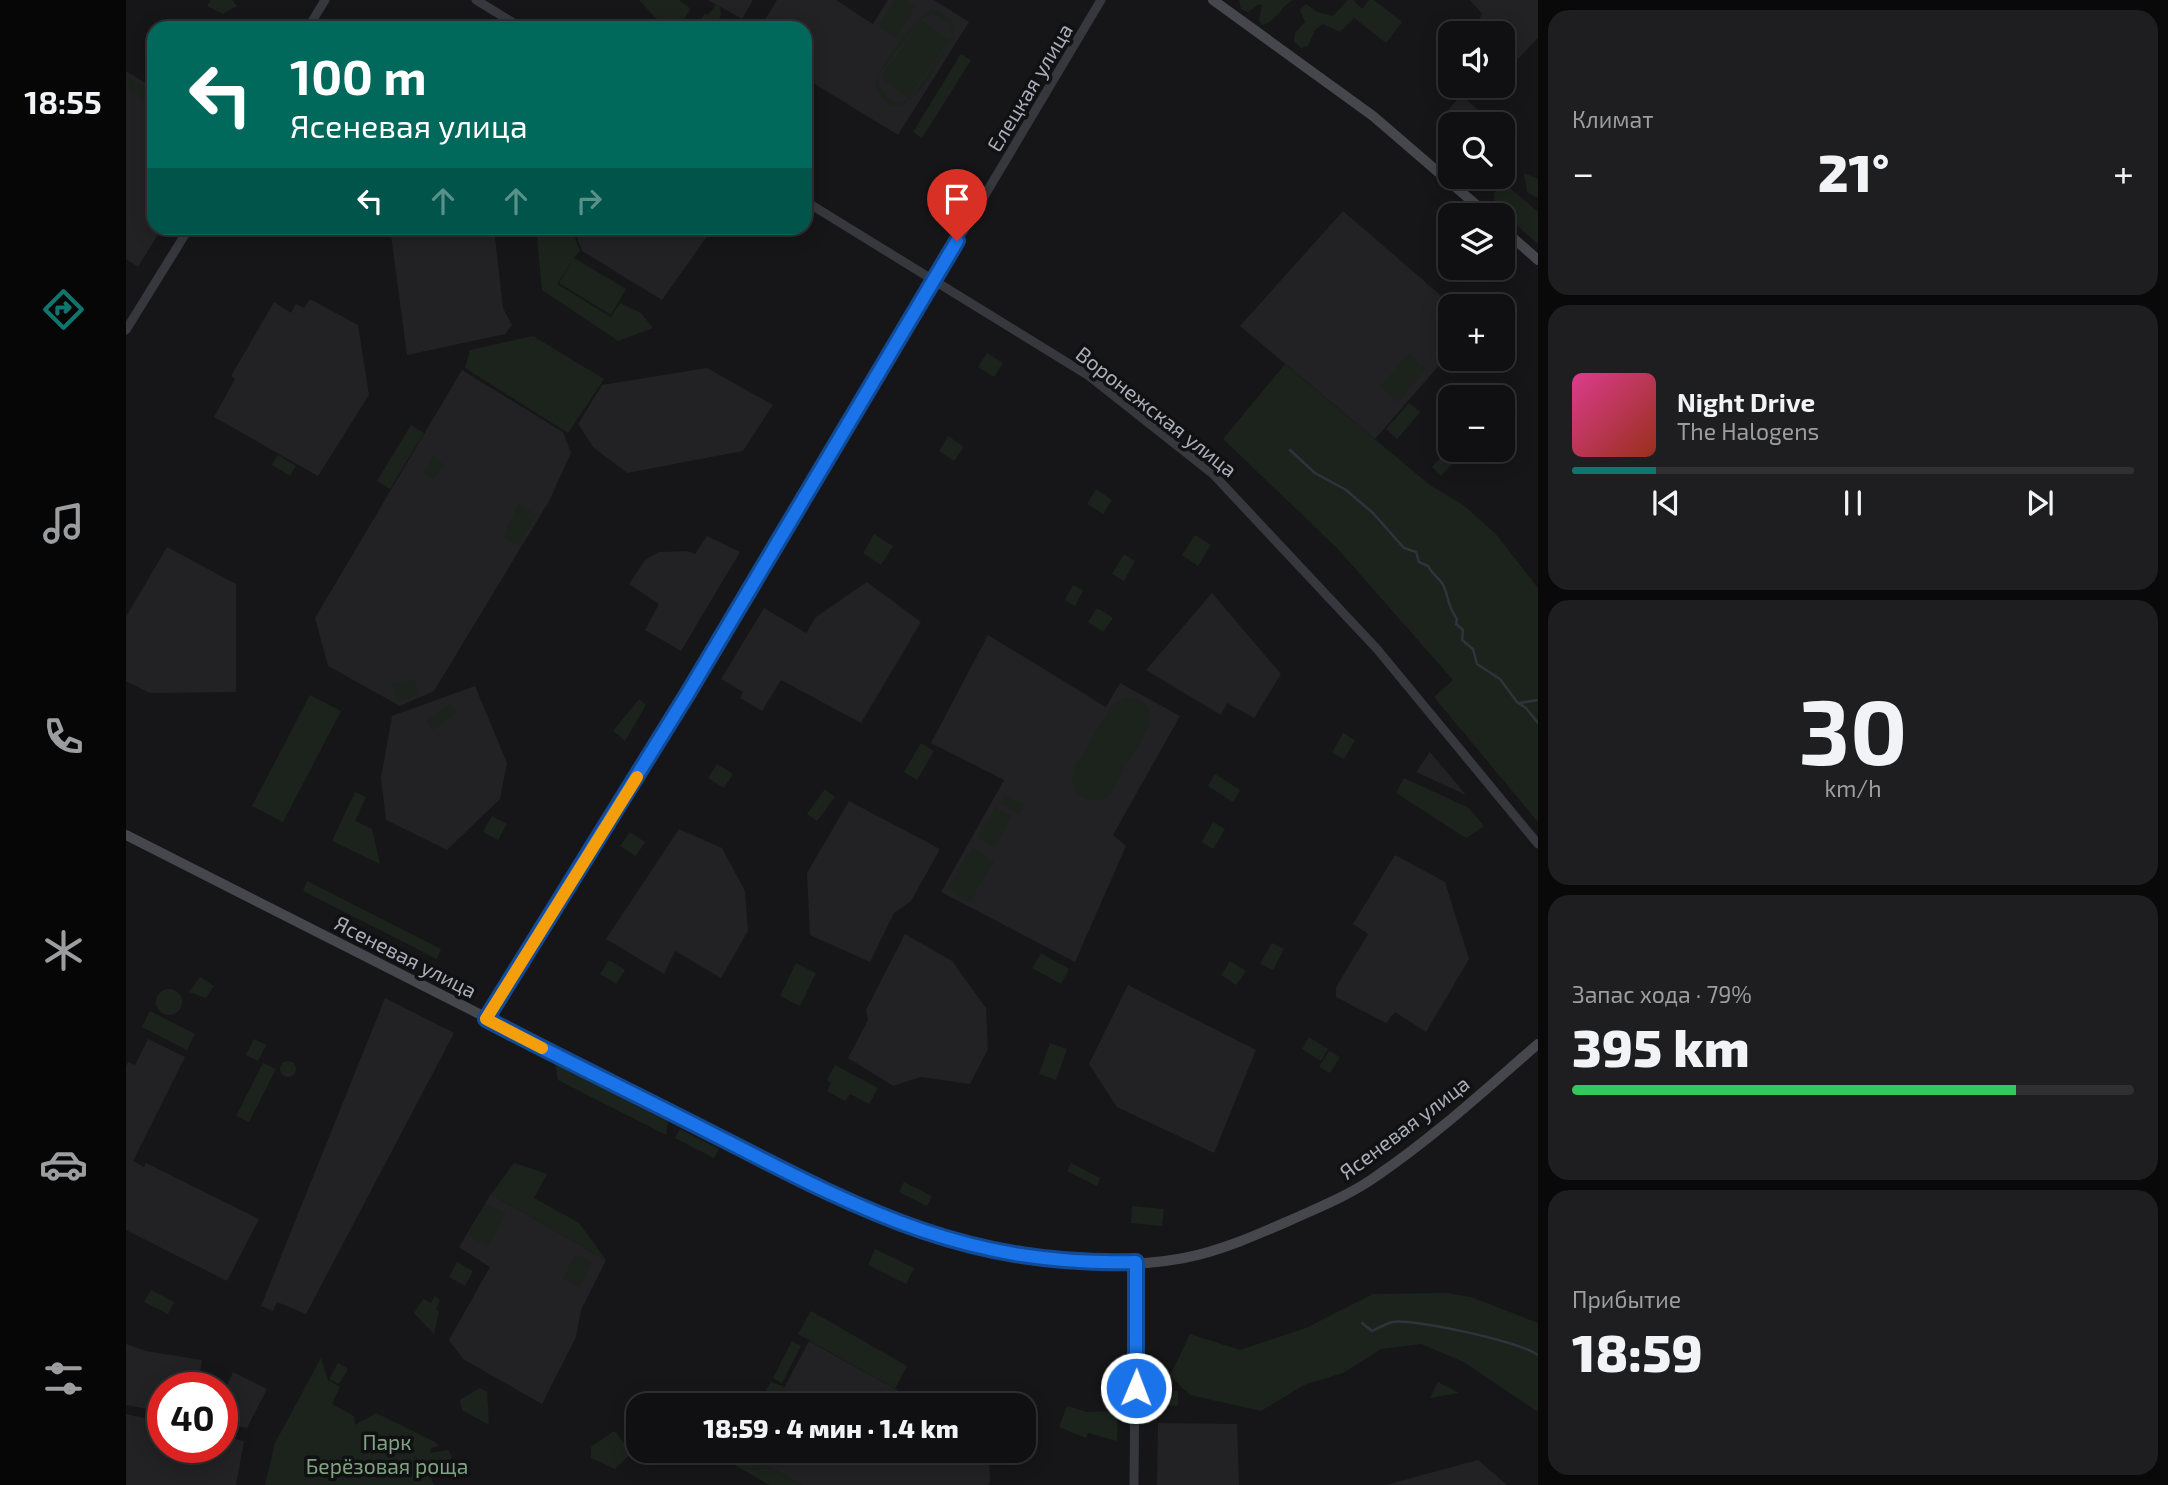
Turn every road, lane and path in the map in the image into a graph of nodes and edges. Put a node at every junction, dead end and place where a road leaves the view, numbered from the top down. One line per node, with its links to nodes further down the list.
1 (325, 0): 5 (street)
2 (476, 0): 6 (street)
3 (1101, 0): 12 (street, Елецкая улица)
4 (1216, 1): 7 (main road)
5 (312, 21)
6 (510, 21)
7 (1474, 203)
8 (812, 205): 12 (street, Воронежская улица)
9 (184, 235): 13 (street)
10 (1515, 240): 11 (main road)
11 (1538, 260)
12 (935, 280): 15 (street, Воронежская улица); 16 (street, Елецкая улица)
13 (126, 330)
14 (126, 835): 16 (main road, Ясеневая улица)
15 (1538, 844)
16 (486, 1019): 18 (main road, Ясеневая улица)
17 (1538, 1044): 18 (main road, Ясеневая улица)
18 (1136, 1262): 19 (street)
19 (1134, 1485)

